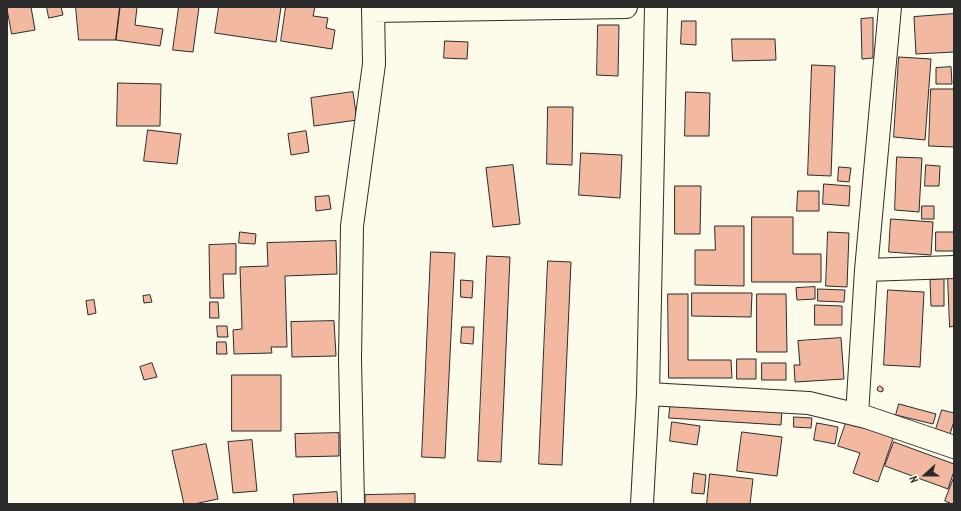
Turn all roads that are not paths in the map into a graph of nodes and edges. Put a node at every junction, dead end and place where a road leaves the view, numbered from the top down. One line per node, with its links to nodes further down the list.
1 (626, 7): 4 (street)
2 (656, 7): 7 (street)
3 (890, 7): 6 (street)
4 (373, 9): 10 (street)
5 (954, 267): 6 (street)
6 (866, 270): 8 (street)
7 (648, 394): 8 (street); 11 (street)
8 (857, 415): 9 (street)
9 (954, 447)
10 (353, 504)
11 (642, 504)

